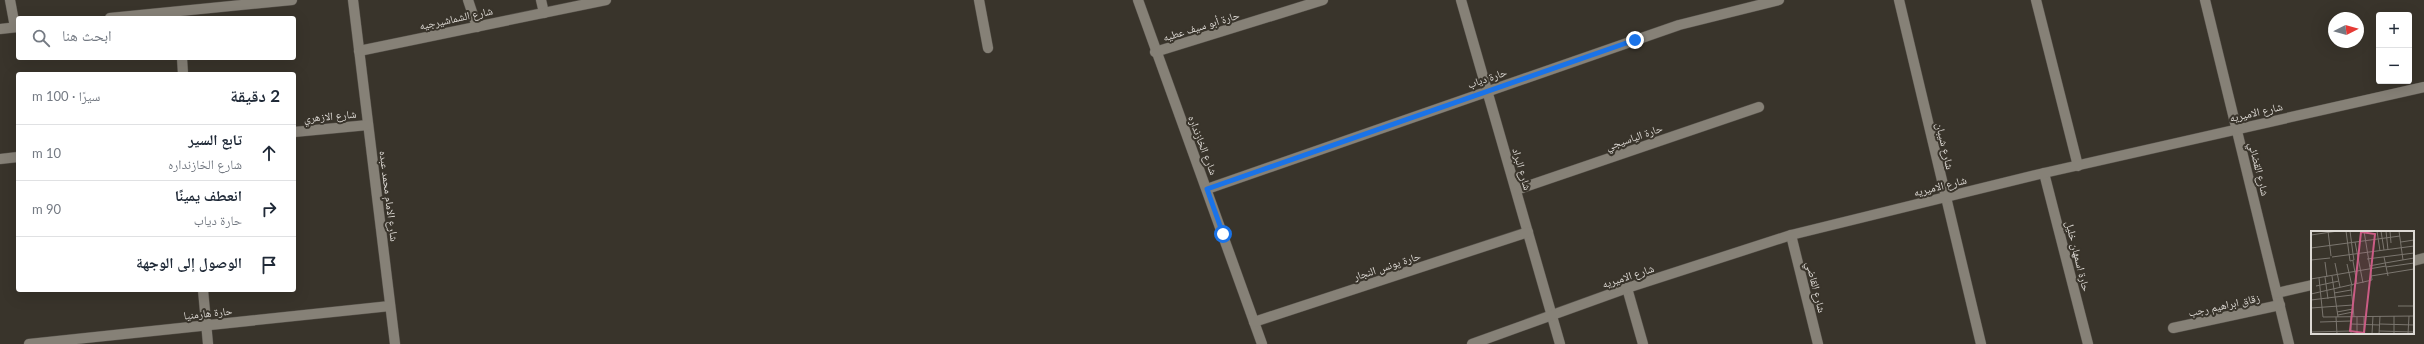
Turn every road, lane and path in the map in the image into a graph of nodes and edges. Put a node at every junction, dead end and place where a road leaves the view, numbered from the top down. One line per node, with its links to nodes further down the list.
1 (10, 0): 20 (street)
2 (292, 0): 15 (street)
3 (353, 0): 23 (street, شارع الامام محمد عبده)
4 (468, 0): 19 (street)
5 (541, 0): 16 (street)
6 (606, 0): 16 (street, شارع الشماشيرجيه)
7 (979, 0): 22 (street)
8 (1138, 0): 24 (street, شارع الخازنداره)
9 (1323, 0): 24 (street, حارة أبو سيف عطيه)
10 (1462, 0): 28 (street, شارع البراد)
11 (1779, 0): 28 (street, حارة دياب)
12 (1898, 0): 39 (street, شارع شيبان)
13 (2036, 0): 35 (street)
14 (2206, 0): 31 (street, شارع القضائي)
15 (249, 2): 17 (street)
16 (544, 13): 19 (street, شارع الشماشيرجيه)
17 (178, 15): 18 (street)
18 (155, 16)
19 (477, 26): 23 (street, شارع الشماشيرجيه)
20 (16, 27): 21 (street)
21 (0, 29)
22 (988, 48)
23 (359, 51): 30 (street, شارع الامام محمد عبده)
24 (1156, 52): 37 (street, شارع الخازنداره)
25 (182, 60): 26 (street)
26 (183, 72)
27 (2424, 87): 31 (street, شارع الاميريه)
28 (1488, 90): 37 (street, حارة دياب); 38 (street, شارع البراد)
29 (1759, 107): 38 (street, حارة الياسيجي)
30 (368, 125): 32 (street, شارع الازهري); 49 (street, شارع الامام محمد عبده)
31 (2237, 128): 35 (street, شارع الاميريه); 47 (street, شارع القضائي)
32 (296, 132)
33 (16, 157): 34 (street)
34 (0, 159)
35 (2078, 166): 36 (street, شارع الاميريه)
36 (2044, 173): 39 (street, شارع الاميريه); 63 (street, حارة اسمهان خليل)
37 (1207, 189): 51 (street, شارع الخازنداره)
38 (1516, 190): 40 (street, شارع البراد)
39 (1945, 197): 41 (street, شارع الاميريه); 62 (street, شارع شيبان)
40 (1528, 232): 50 (street, شارع البراد); 51 (street, حارة يونس النجار)
41 (1791, 235): 45 (street, شارع الاميريه); 61 (street, شارع القاضي)
42 (2424, 258): 43 (street)
43 (2414, 261)
44 (2311, 285): 47 (street)
45 (1627, 288): 50 (street, شارع الاميريه); 60 (street)
46 (203, 292): 52 (street)
47 (2277, 294): 48 (street, شارع القضائي)
48 (2280, 305): 53 (street, زقاق ابراهيم رجب); 64 (street, شارع القضائي)
49 (390, 306): 52 (street, حارة هارمنيا); 56 (street, شارع الامام محمد عبده)
50 (1552, 314): 58 (street, شارع الاميريه); 59 (street, شارع البراد)
51 (1254, 322): 57 (street, شارع الخازنداره)
52 (206, 325): 54 (street, حارة هارمنيا); 55 (street)
53 (2173, 328)
54 (29, 344)
55 (208, 344)
56 (395, 344)
57 (1262, 344)
58 (1472, 344)
59 (1560, 344)
60 (1643, 344)
61 (1818, 344)
62 (1981, 344)
63 (2088, 344)
64 (2289, 344)

